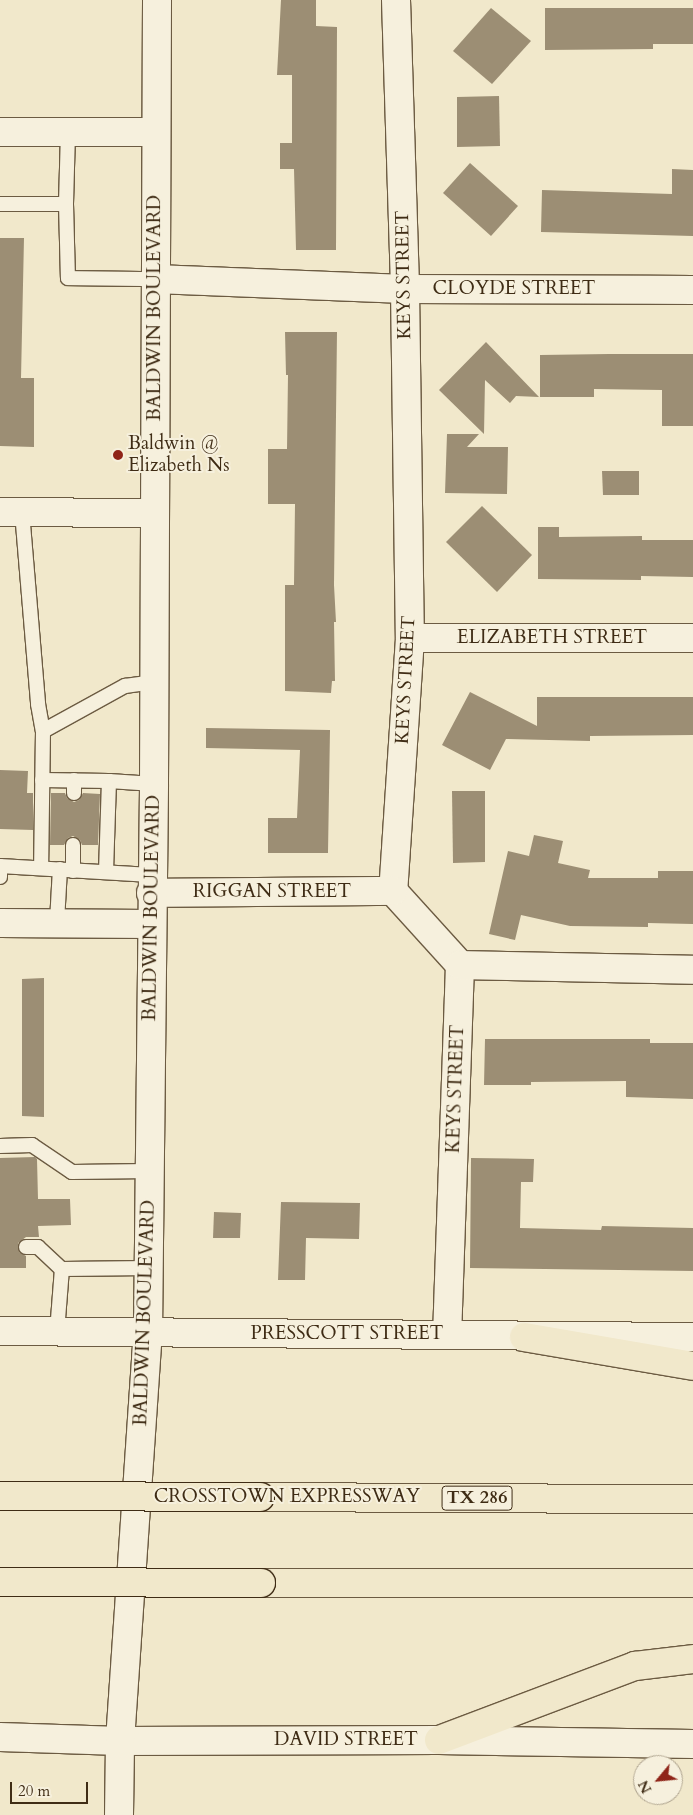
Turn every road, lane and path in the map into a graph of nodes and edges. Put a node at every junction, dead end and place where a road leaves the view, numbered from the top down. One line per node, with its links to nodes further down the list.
1 (157, 0): 5 (main road, BALDWIN BOULEVARD)
2 (396, 0): 9 (main road, KEYS STREET)
3 (0, 132): 4 (main road)
4 (68, 132): 5 (main road); 7 (lane)
5 (156, 132): 8 (main road, BALDWIN BOULEVARD)
6 (0, 204): 7 (lane)
7 (66, 204): 8 (lane)
8 (155, 279): 9 (main road, CLOYDE STREET); 12 (main road, BALDWIN BOULEVARD)
9 (405, 289): 10 (main road, CLOYDE STREET); 13 (main road, KEYS STREET)
10 (693, 290)
11 (11, 512): 12 (main road); 16 (lane)
12 (153, 513): 15 (main road, BALDWIN BOULEVARD)
13 (410, 638): 14 (main road, ELIZABETH STREET); 26 (main road, KEYS STREET)
14 (693, 638)
15 (152, 682): 16 (lane); 19 (main road, BALDWIN BOULEVARD)
16 (43, 730): 17 (lane)
17 (42, 780): 18 (lane); 21 (lane)
18 (109, 781): 19 (lane); 23 (lane)
19 (154, 784): 25 (main road, BALDWIN BOULEVARD)
20 (73, 845): 22 (lane)
21 (41, 867): 22 (lane); 24 (lane)
22 (66, 870): 23 (lane); 27 (lane)
23 (106, 872): 25 (lane)
24 (0, 877)
25 (151, 884): 26 (main road, RIGGAN STREET); 29 (main road, BALDWIN BOULEVARD)
26 (393, 890): 30 (main road)
27 (57, 922): 28 (main road); 29 (main road)
28 (0, 923)
29 (151, 924): 33 (main road, BALDWIN BOULEVARD)
30 (460, 965): 31 (main road); 40 (main road, KEYS STREET)
31 (693, 970)
32 (0, 1146): 33 (lane)
33 (149, 1171): 35 (main road, BALDWIN BOULEVARD)
34 (26, 1247): 36 (lane)
35 (149, 1268): 36 (lane); 39 (main road, BALDWIN BOULEVARD)
36 (62, 1269): 38 (lane)
37 (0, 1331): 38 (main road, PRESSCOTT STREET)
38 (57, 1332): 39 (main road, PRESSCOTT STREET)
39 (148, 1333): 40 (main road, PRESSCOTT STREET); 51 (main road, BALDWIN BOULEVARD)
40 (447, 1334): 41 (main road, PRESSCOTT STREET)
41 (524, 1337): 42 (main road, PRESSCOTT STREET); 43 (highway)
42 (693, 1337)
43 (693, 1366)
44 (0, 1496): 45 (highway, CROSSTOWN EXPRESSWAY / TX 286, bridge)
45 (693, 1499)
46 (0, 1582): 47 (highway, bridge)
47 (693, 1582)
48 (693, 1659): 50 (highway)
49 (0, 1738): 51 (main road, DAVID STREET)
50 (439, 1740): 51 (main road, DAVID STREET); 52 (main road, DAVID STREET)
51 (120, 1741): 53 (main road, BALDWIN BOULEVARD)
52 (693, 1744)
53 (119, 1815)

